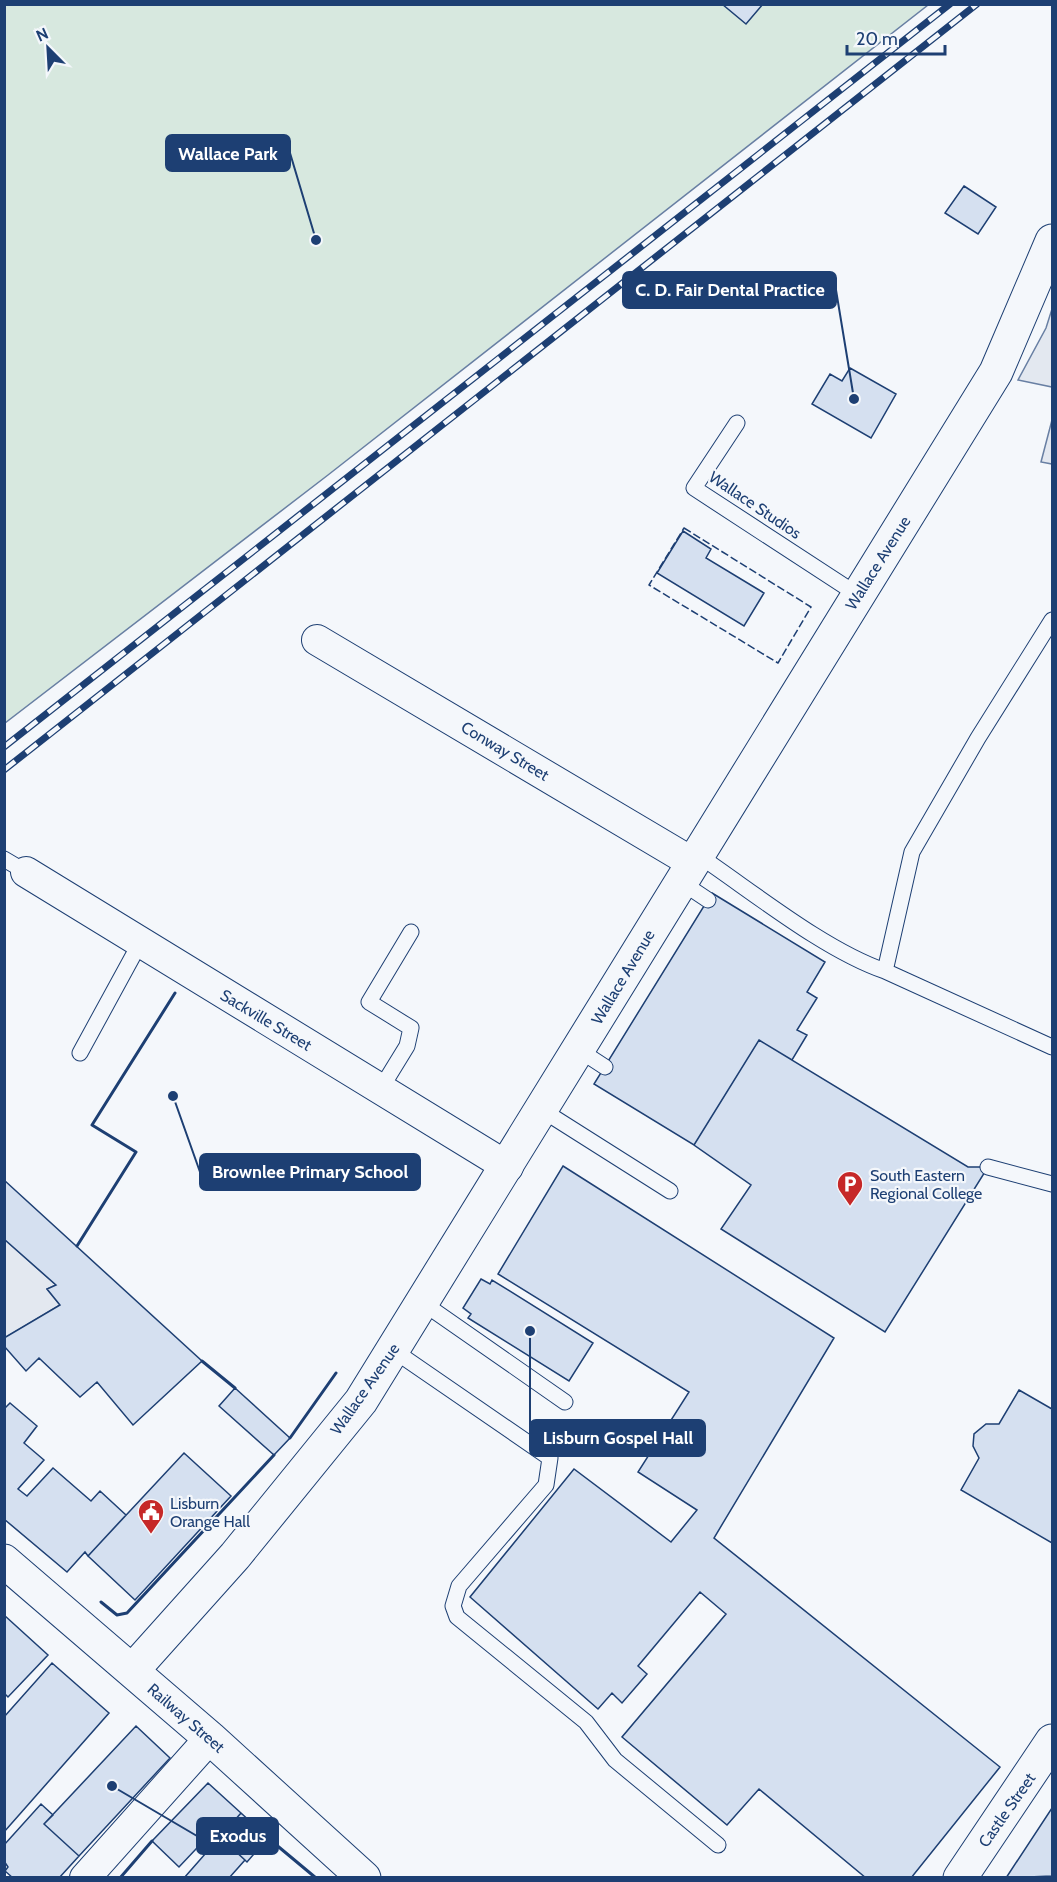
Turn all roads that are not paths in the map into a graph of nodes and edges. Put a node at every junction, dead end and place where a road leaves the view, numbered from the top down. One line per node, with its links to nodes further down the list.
1 (1051, 249): 3 (main road, Wallace Avenue)
2 (737, 423): 3 (lane, Wallace Studios)
3 (858, 595): 7 (main road, Wallace Avenue)
4 (1051, 626): 10 (lane)
5 (317, 640): 7 (street, Conway Street)
6 (15, 866): 9 (street, Sackville Street)
7 (695, 875): 10 (lane); 14 (main road, Wallace Avenue)
8 (411, 932): 13 (lane)
9 (140, 943): 12 (lane); 13 (street, Sackville Street)
10 (885, 971): 11 (lane)
11 (1053, 1047)
12 (80, 1053)
13 (380, 1089): 15 (street, Sackville Street)
14 (542, 1110): 15 (main road, Wallace Avenue); 18 (lane)
15 (508, 1167): 19 (main road, Wallace Avenue)
16 (988, 1167): 17 (lane)
17 (1053, 1184)
18 (670, 1191)
19 (423, 1303): 20 (main road, Wallace Avenue); 21 (lane)
20 (393, 1350): 23 (main road, Wallace Avenue); 26 (lane)
21 (564, 1402)
22 (4, 1561): 23 (main road, Railway Street)
23 (132, 1671): 24 (main road, Railway Street)
24 (210, 1738): 27 (street); 28 (main road, Railway Street)
25 (1053, 1741): 29 (main road, Castle Street)
26 (718, 1845)
27 (85, 1878)
28 (364, 1878)
29 (960, 1878)

